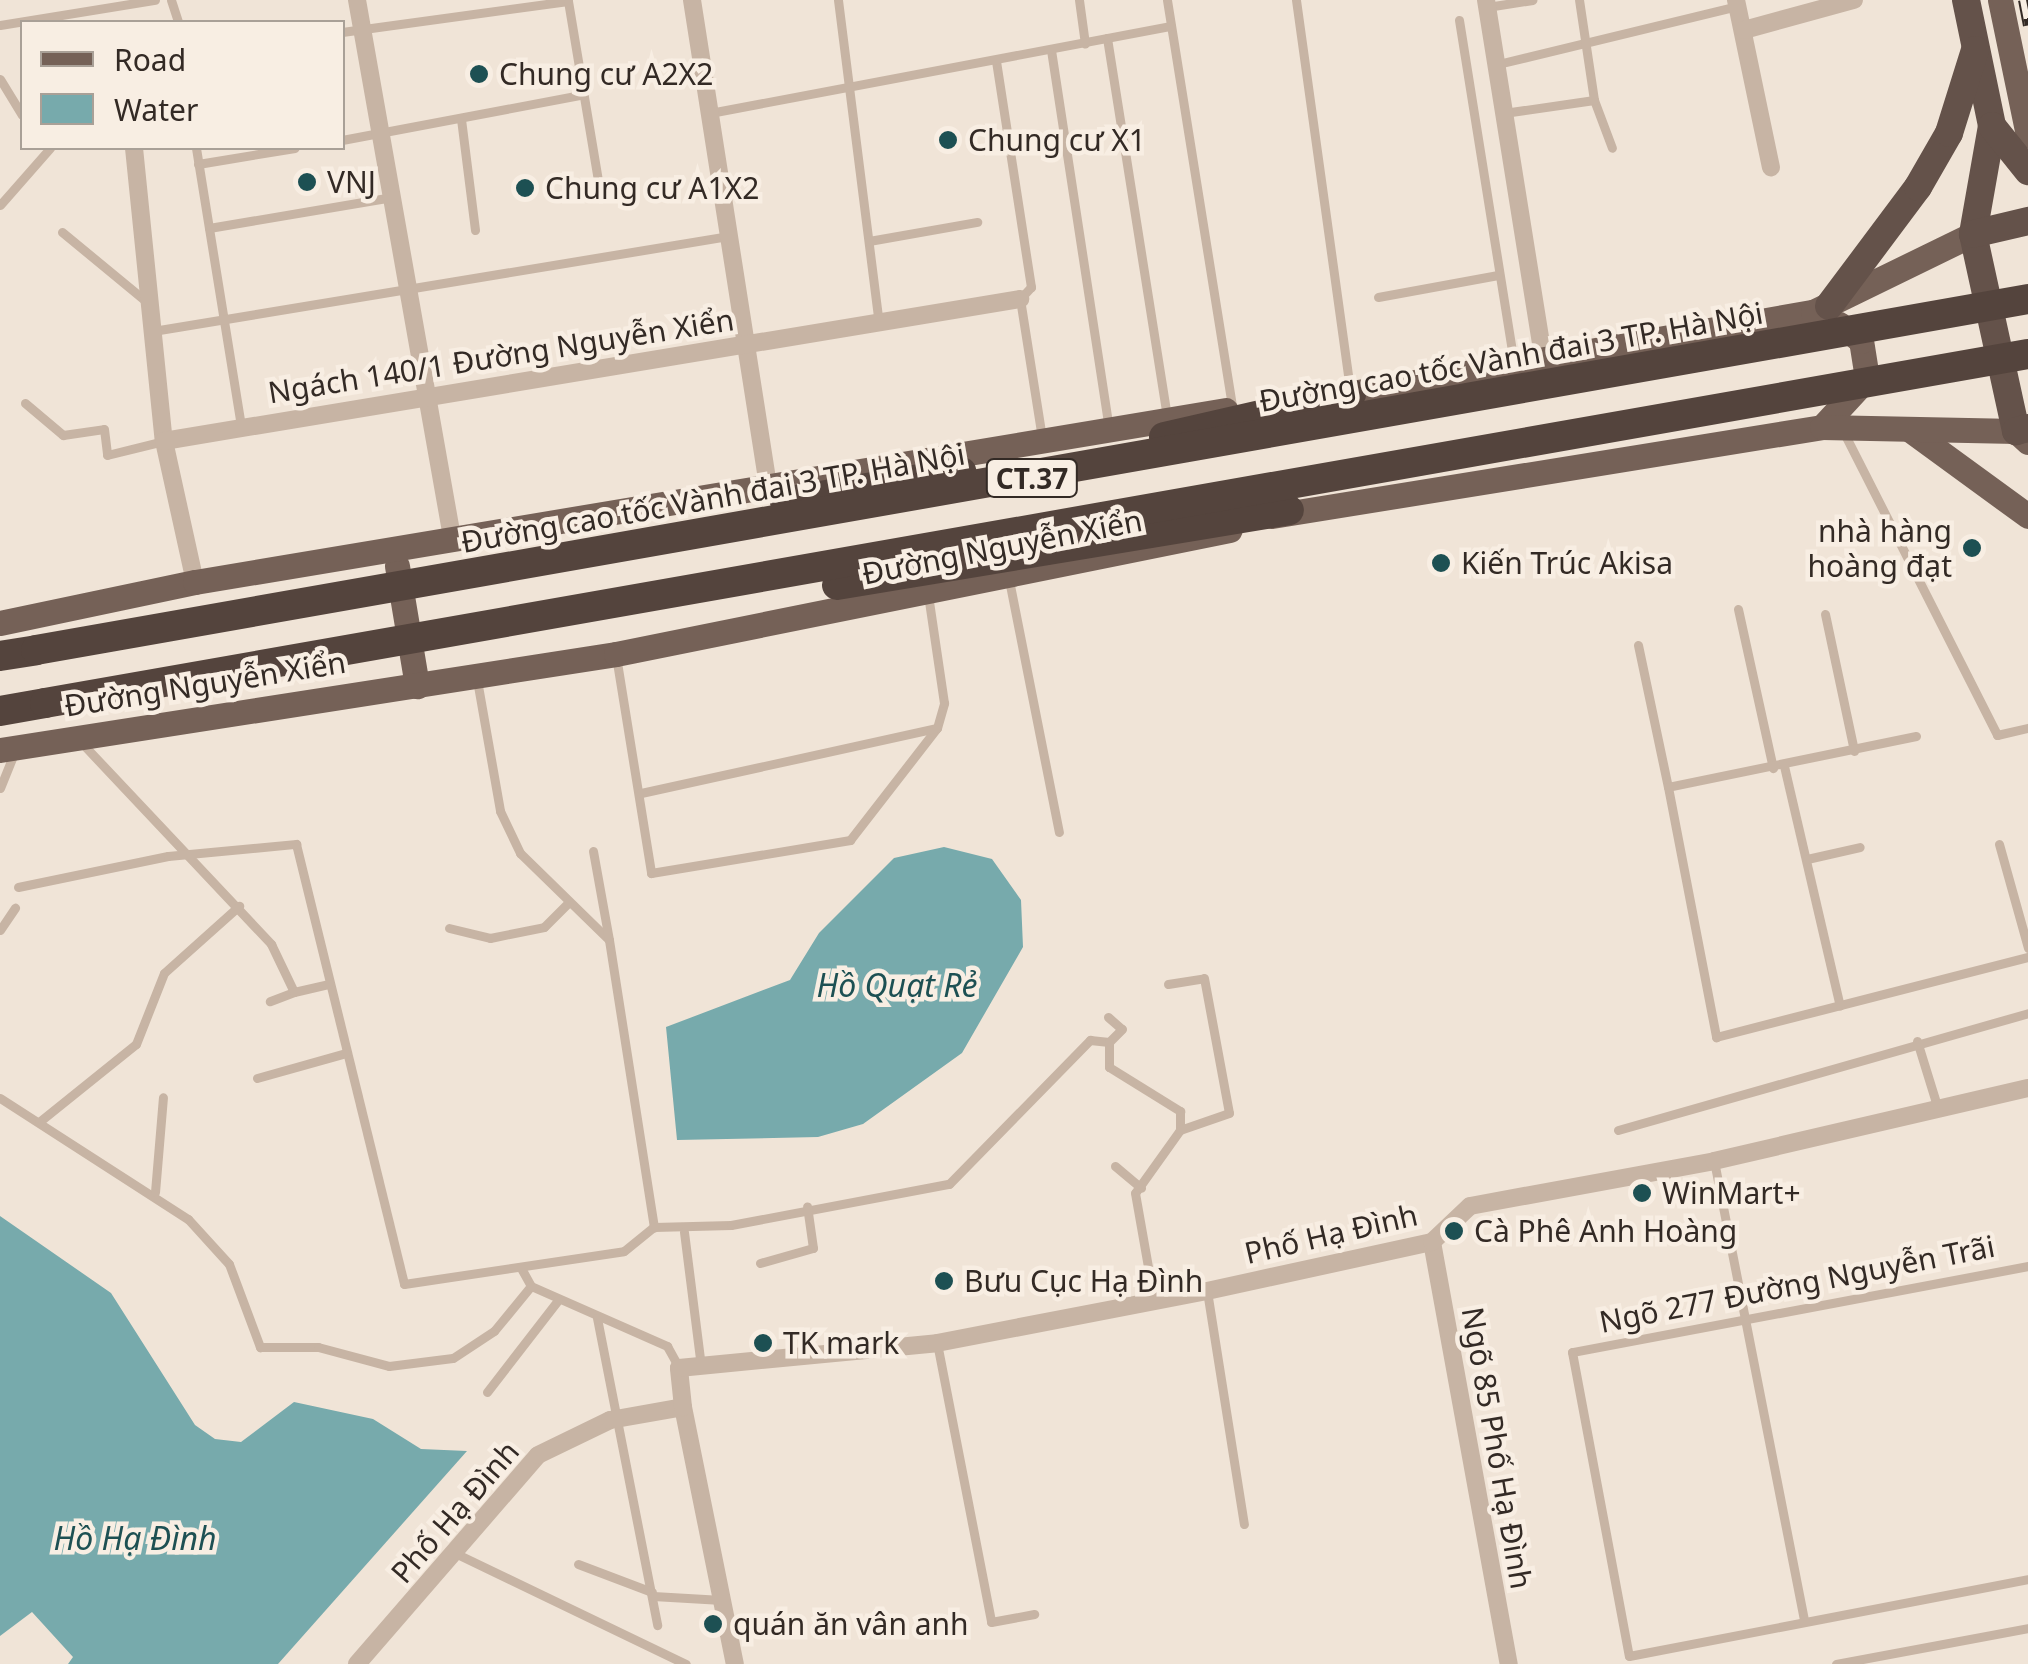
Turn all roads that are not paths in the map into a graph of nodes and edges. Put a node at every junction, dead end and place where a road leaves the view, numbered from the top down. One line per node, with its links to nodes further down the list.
1 (155, 0): 14 (lane)
2 (357, 0): 19 (street)
3 (692, 0): 34 (street)
4 (838, 0): 30 (lane)
5 (1079, 0): 24 (lane)
6 (1167, 0): 18 (lane)
7 (1296, 0): 76 (lane)
8 (1532, 0): 15 (lane)
9 (1579, 0): 23 (lane)
10 (1854, 0): 20 (street)
11 (1966, 0): 25 (highway)
12 (2000, 0): 39 (main road)
13 (1737, 3): 20 (street); 23 (lane)
14 (109, 4): 16 (lane)
15 (1487, 4): 28 (street)
16 (26, 20)
17 (1459, 20): 60 (lane)
18 (1171, 26): 22 (lane); 78 (lane)
19 (363, 28): 21 (lane); 31 (lane); 38 (street)
20 (1744, 30): 47 (street)
21 (345, 31)
22 (1108, 38): 24 (lane); 79 (lane)
23 (1587, 43): 28 (lane); 32 (lane)
24 (1085, 44): 26 (lane)
25 (1976, 49): 37 (highway); 66 (highway)
26 (1051, 50): 27 (lane); 81 (lane)
27 (996, 61): 30 (lane); 63 (lane)
28 (1496, 65): 35 (street)
29 (0, 79): 33 (lane)
30 (851, 87): 34 (lane); 59 (lane)
31 (581, 95): 36 (lane); 49 (lane)
32 (1594, 100): 35 (lane); 41 (lane)
33 (20, 112)
34 (710, 113): 58 (street)
35 (1504, 113): 73 (street)
36 (460, 119): 38 (lane); 55 (lane)
37 (1992, 126): 48 (highway); 57 (highway)
38 (380, 134): 40 (lane); 50 (street)
39 (2028, 135)
40 (345, 140)
41 (1612, 148)
42 (48, 150): 51 (lane)
43 (134, 150): 65 (street)
44 (196, 150): 46 (lane)
45 (283, 150): 46 (lane)
46 (198, 164): 54 (lane)
47 (1770, 167)
48 (2028, 171)
49 (599, 186)
50 (392, 198): 54 (lane); 61 (street)
51 (0, 205)
52 (977, 222): 59 (lane)
53 (2028, 222): 57 (highway)
54 (209, 228): 67 (lane)
55 (475, 230)
56 (62, 232): 65 (lane)
57 (1973, 234): 66 (main road); 84 (highway)
58 (728, 236): 61 (lane); 71 (street)
59 (869, 242): 68 (lane)
60 (1498, 275): 62 (lane); 74 (lane)
61 (409, 292): 67 (lane); 75 (street)
62 (1378, 297)
63 (1020, 299): 68 (street, Ngách 140/1 Đường Nguyễn Xiển); 85 (lane)
64 (2028, 299): 100 (highway, Đường cao tốc Vành đai 3 TP. Hà Nội / CT.37, bridge)
65 (150, 304): 70 (street)
66 (1821, 309): 69 (main road); 82 (main road)
67 (224, 320): 70 (lane); 80 (lane)
68 (878, 323): 71 (street, Ngách 140/1 Đường Nguyễn Xiển)
69 (1706, 331): 73 (main road); 93 (main road)
70 (150, 332): 86 (street)
71 (742, 345): 75 (street, Ngách 140/1 Đường Nguyễn Xiển); 87 (street)
72 (2028, 354): 104 (highway, CT.37, bridge)
73 (1544, 362): 74 (main road)
74 (1515, 367): 76 (main road)
75 (427, 393): 80 (street, Ngách 140/1 Đường Nguyễn Xiển); 90 (street)
76 (1351, 394): 78 (main road); 87 (highway)
77 (25, 403): 86 (lane, Ngách 140/1 Đường Nguyễn Xiển)
78 (1233, 410): 79 (main road)
79 (1168, 418): 81 (main road)
80 (241, 426): 86 (street, Ngách 140/1 Đường Nguyễn Xiển)
81 (1109, 427): 85 (main road)
82 (1832, 428): 83 (main road, Đường Nguyễn Xiển); 88 (main road, Đường Nguyễn Xiển); 107 (lane)
83 (1910, 430): 84 (main road, Đường Nguyễn Xiển); 89 (main road)
84 (2024, 434)
85 (1042, 438): 87 (main road)
86 (164, 440): 94 (street)
87 (776, 495): 90 (main road); 100 (highway, bridge)
88 (1289, 510): 92 (main road, Đường Nguyễn Xiển); 104 (highway, bridge)
89 (2028, 516)
90 (454, 542): 91 (main road)
91 (394, 552): 93 (main road); 94 (main road)
92 (1009, 579): 95 (main road, Đường Nguyễn Xiển); 116 (lane)
93 (399, 580): 98 (main road); 103 (main road)
94 (195, 582): 98 (main road)
95 (928, 596): 101 (main road, Đường Nguyễn Xiển); 106 (lane)
96 (1738, 610): 112 (lane)
97 (1825, 614): 111 (lane)
98 (1, 641): 100 (highway, Đường cao tốc Vành đai 3 TP. Hà Nội / CT.37)
99 (1638, 645): 113 (lane)
100 (36, 650)
101 (616, 654): 102 (main road, Đường Nguyễn Xiển); 115 (lane)
102 (476, 677): 103 (main road, Đường Nguyễn Xiển); 123 (lane)
103 (418, 686): 108 (main road, Đường Nguyễn Xiển)
104 (45, 703): 105 (highway, CT.37)
105 (0, 710)
106 (937, 728): 115 (lane); 115 (lane)
107 (2028, 728)
108 (76, 736): 110 (main road, Đường Nguyễn Xiển); 120 (lane)
109 (1916, 736): 111 (lane)
110 (8, 748): 114 (lane)
111 (1854, 750): 112 (lane)
112 (1778, 767): 113 (lane); 121 (lane)
113 (1668, 787): 135 (lane)
114 (0, 788)
115 (640, 793)
116 (1059, 832)
117 (1999, 844): 129 (lane)
118 (1860, 847): 121 (lane)
119 (593, 850): 128 (lane)
120 (181, 854): 122 (lane); 124 (lane); 131 (lane)
121 (1806, 859): 135 (lane)
122 (18, 887)
123 (569, 902): 126 (lane); 128 (lane)
124 (239, 906): 133 (lane); 146 (lane)
125 (15, 908): 127 (lane)
126 (448, 928)
127 (0, 930)
128 (609, 940): 154 (lane)
129 (2028, 948)
130 (2028, 957): 135 (lane)
131 (328, 984): 133 (lane); 140 (lane)
132 (1168, 984): 147 (lane)
133 (294, 992): 134 (lane)
134 (270, 1001)
135 (1840, 1006)
136 (2028, 1013): 138 (lane)
137 (1108, 1017): 139 (lane)
138 (1918, 1041): 145 (lane); 148 (lane)
139 (1109, 1042): 147 (lane); 153 (lane)
140 (346, 1053): 141 (lane); 159 (lane)
141 (256, 1078)
142 (2028, 1088): 145 (street, Phố Hạ Đình)
143 (163, 1097): 152 (lane)
144 (0, 1098): 146 (lane)
145 (1938, 1108): 149 (street, Phố Hạ Đình)
146 (39, 1122): 152 (lane)
147 (1180, 1130): 151 (lane)
148 (1618, 1130)
149 (1714, 1161): 156 (street, Phố Hạ Đình); 164 (lane)
150 (1116, 1166): 151 (lane)
151 (1141, 1188): 163 (lane)
152 (155, 1192): 160 (lane)
153 (807, 1206): 155 (lane); 157 (lane)
154 (654, 1227): 155 (lane); 159 (lane)
155 (684, 1232): 167 (lane)
156 (1432, 1242): 161 (street, Phố Hạ Đình); 185 (street, Ngõ 85 Phố Hạ Đình)
157 (760, 1263)
158 (2028, 1266): 164 (lane, Ngõ 277 Đường Nguyễn Trãi)
159 (521, 1268): 160 (lane)
160 (531, 1286): 162 (lane)
161 (1207, 1291): 163 (street, Phố Hạ Đình); 172 (lane)
162 (558, 1300): 165 (lane); 169 (lane)
163 (1154, 1301): 166 (street, Phố Hạ Đình)
164 (1746, 1316): 179 (lane); 179 (lane, Ngõ 277 Đường Nguyễn Trãi)
165 (597, 1318): 168 (lane); 171 (lane)
166 (937, 1342): 167 (street, Phố Hạ Đình); 178 (lane)
167 (700, 1366): 168 (street, Phố Hạ Đình)
168 (678, 1368): 170 (street)
169 (487, 1392)
170 (683, 1407): 171 (street, Phố Hạ Đình); 177 (street)
171 (610, 1420): 173 (street, Phố Hạ Đình); 176 (lane)
172 (1244, 1524)
173 (456, 1554): 182 (street, Phố Hạ Đình); 183 (lane)
174 (578, 1564): 176 (lane)
175 (2028, 1579): 179 (lane, Ngõ 277 Đường Nguyễn Trãi)
176 (652, 1594): 177 (lane); 180 (lane)
177 (724, 1600): 184 (street)
178 (1034, 1614)
179 (1804, 1618)
180 (657, 1626)
181 (2028, 1628): 186 (lane)
182 (357, 1664)
183 (686, 1664)
184 (735, 1664)
185 (1508, 1664)
186 (1836, 1664)

